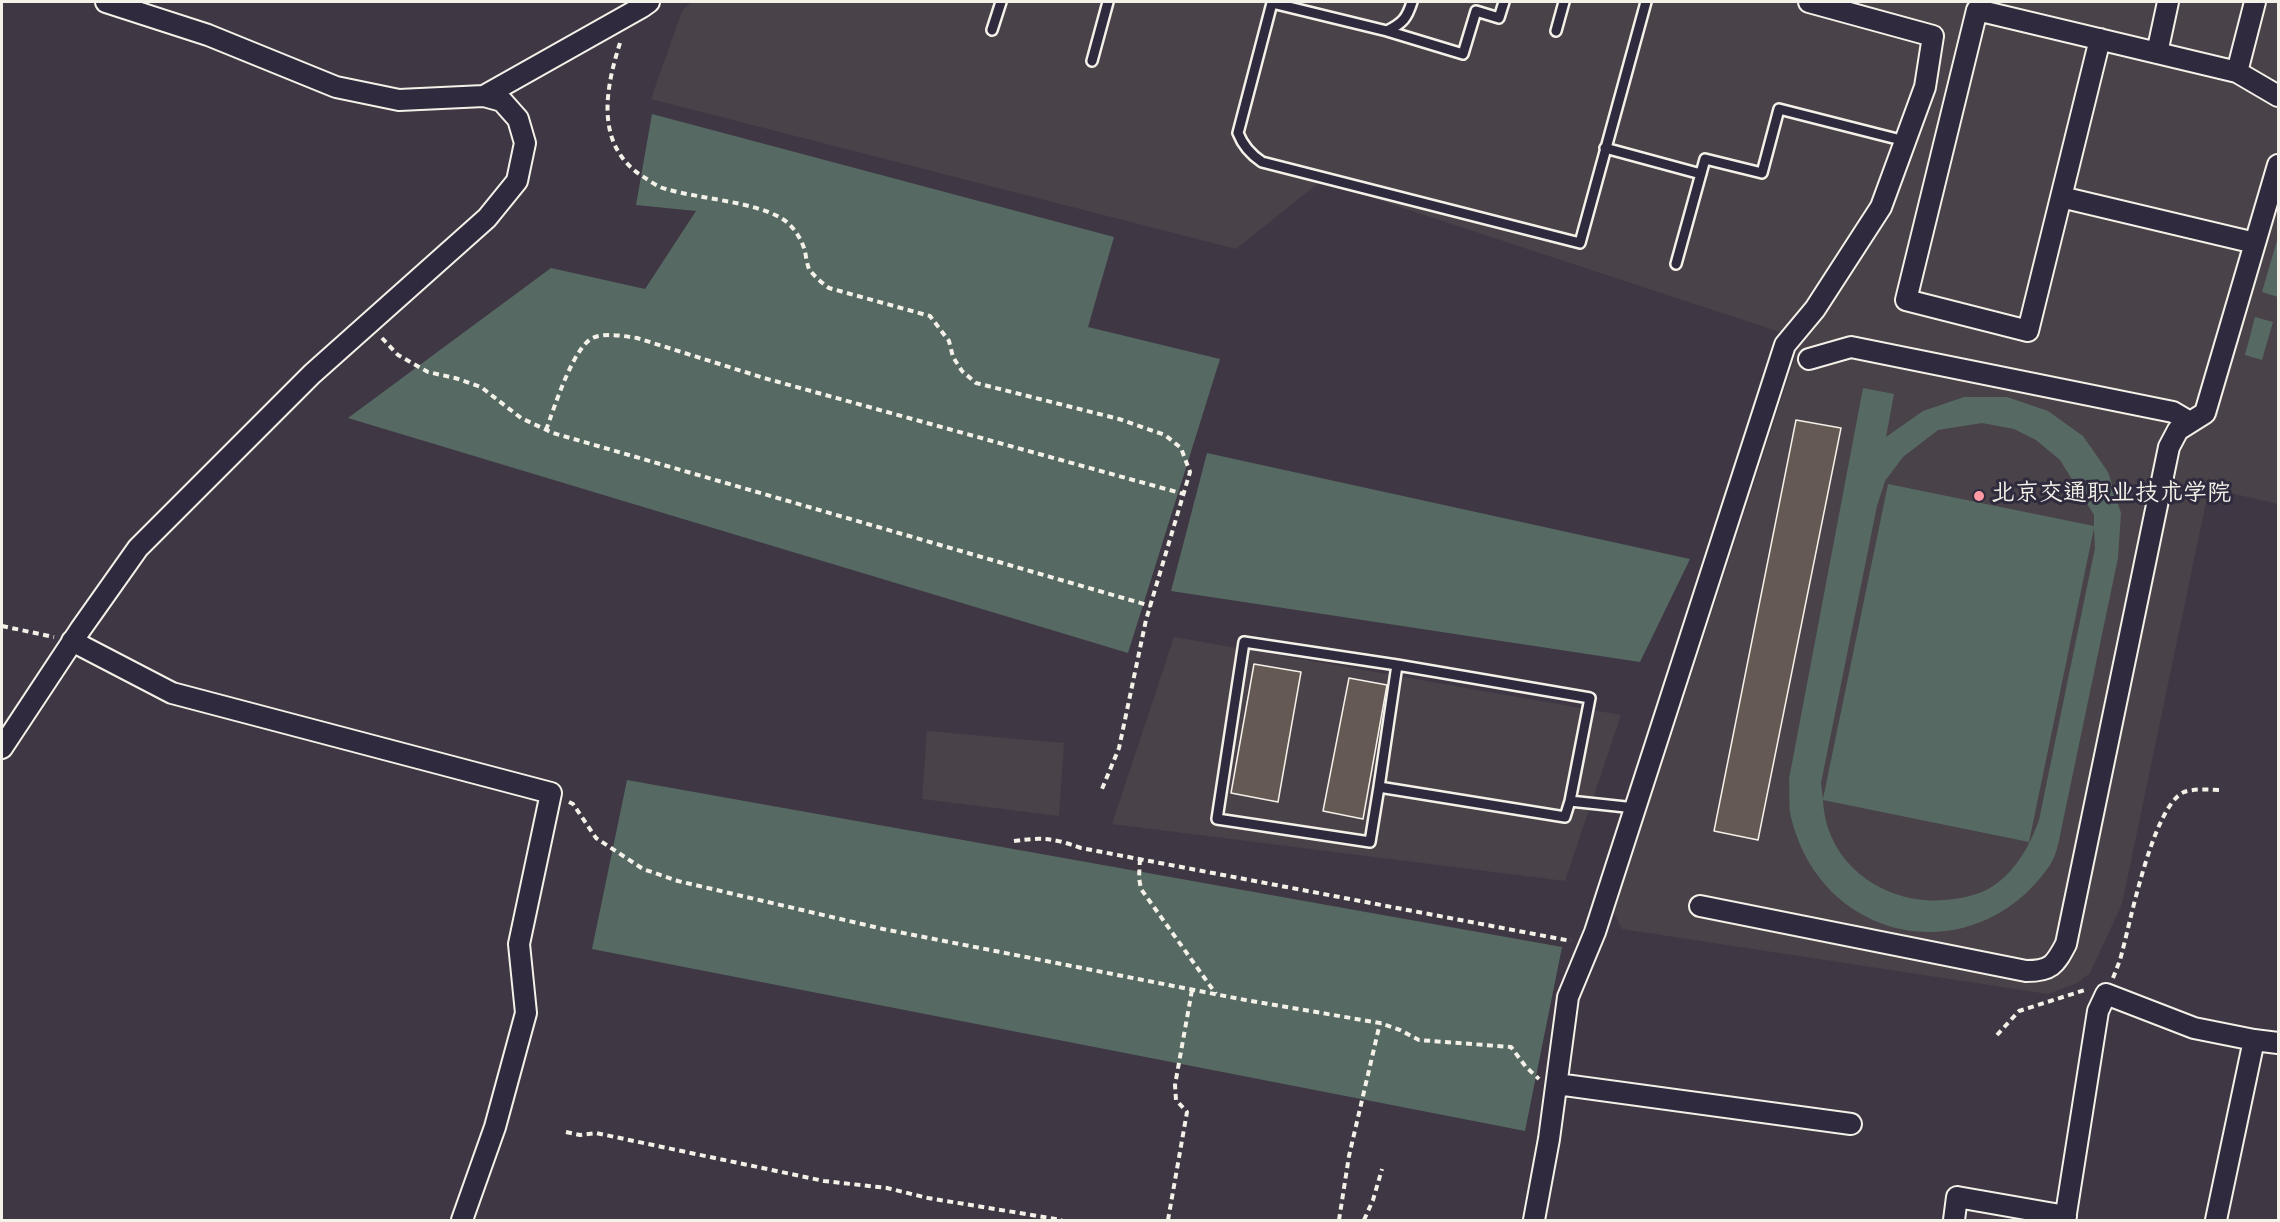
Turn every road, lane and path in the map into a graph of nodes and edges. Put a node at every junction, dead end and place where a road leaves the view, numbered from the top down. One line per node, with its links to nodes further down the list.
1 (106, 2): 21 (street)
2 (649, 2): 13 (street)
3 (1001, 2): 14 (lane)
4 (1108, 2): 19 (lane)
5 (1412, 2): 15 (lane)
6 (1504, 2): 15 (lane)
7 (1564, 2): 16 (lane)
8 (1646, 2): 24 (lane)
9 (1809, 2): 23 (street)
10 (2168, 2): 18 (street)
11 (2255, 2): 20 (street)
12 (2009, 9): 17 (street); 27 (street)
13 (628, 15): 21 (street); 34 (path)
14 (992, 30)
15 (1387, 31): 24 (lane)
16 (1556, 32)
17 (2100, 39): 18 (street); 27 (street)
18 (2157, 53): 20 (street)
19 (1092, 61)
20 (2237, 72): 22 (street)
21 (484, 96): 30 (street)
22 (2278, 96)
23 (1905, 141): 26 (lane); 45 (street)
24 (1605, 148): 26 (lane)
25 (2278, 165): 28 (street)
26 (1701, 174): 29 (lane)
27 (2061, 197): 28 (street)
28 (2255, 243): 32 (street)
29 (1676, 264)
30 (369, 324): 33 (path); 37 (street)
31 (1809, 359): 32 (street)
32 (2190, 422): 48 (street)
33 (546, 430): 34 (path); 35 (path)
34 (1184, 494): 35 (path)
35 (1151, 606): 41 (path)
36 (2, 626): 37 (path)
37 (72, 641): 39 (street); 43 (street)
38 (1397, 665): 40 (lane); 40 (lane); 44 (lane)
39 (2, 748)
40 (1379, 787): 44 (lane)
41 (1102, 789)
42 (2222, 790): 52 (path)
43 (551, 793): 50 (path); 62 (street)
44 (1570, 801): 45 (lane)
45 (1635, 808): 49 (street)
46 (1014, 841): 47 (path)
47 (1140, 859): 49 (path); 51 (path)
48 (1700, 906)
49 (1590, 944): 57 (street)
50 (1192, 990): 51 (path); 64 (path)
51 (1216, 994): 53 (path)
52 (2106, 994): 54 (path); 55 (street); 61 (street)
53 (1380, 1023): 57 (path); 65 (path)
54 (1997, 1035)
55 (2254, 1040): 56 (street); 69 (street)
56 (2278, 1043)
57 (1557, 1084): 58 (street); 67 (street)
58 (1851, 1125)
59 (566, 1132): 63 (path)
60 (1382, 1169): 66 (path)
61 (2066, 1218): 68 (street)
62 (462, 1221)
63 (1062, 1221)
64 (1168, 1221)
65 (1339, 1221)
66 (1364, 1221)
67 (1534, 1221)
68 (1954, 1221)
69 (2216, 1221)

